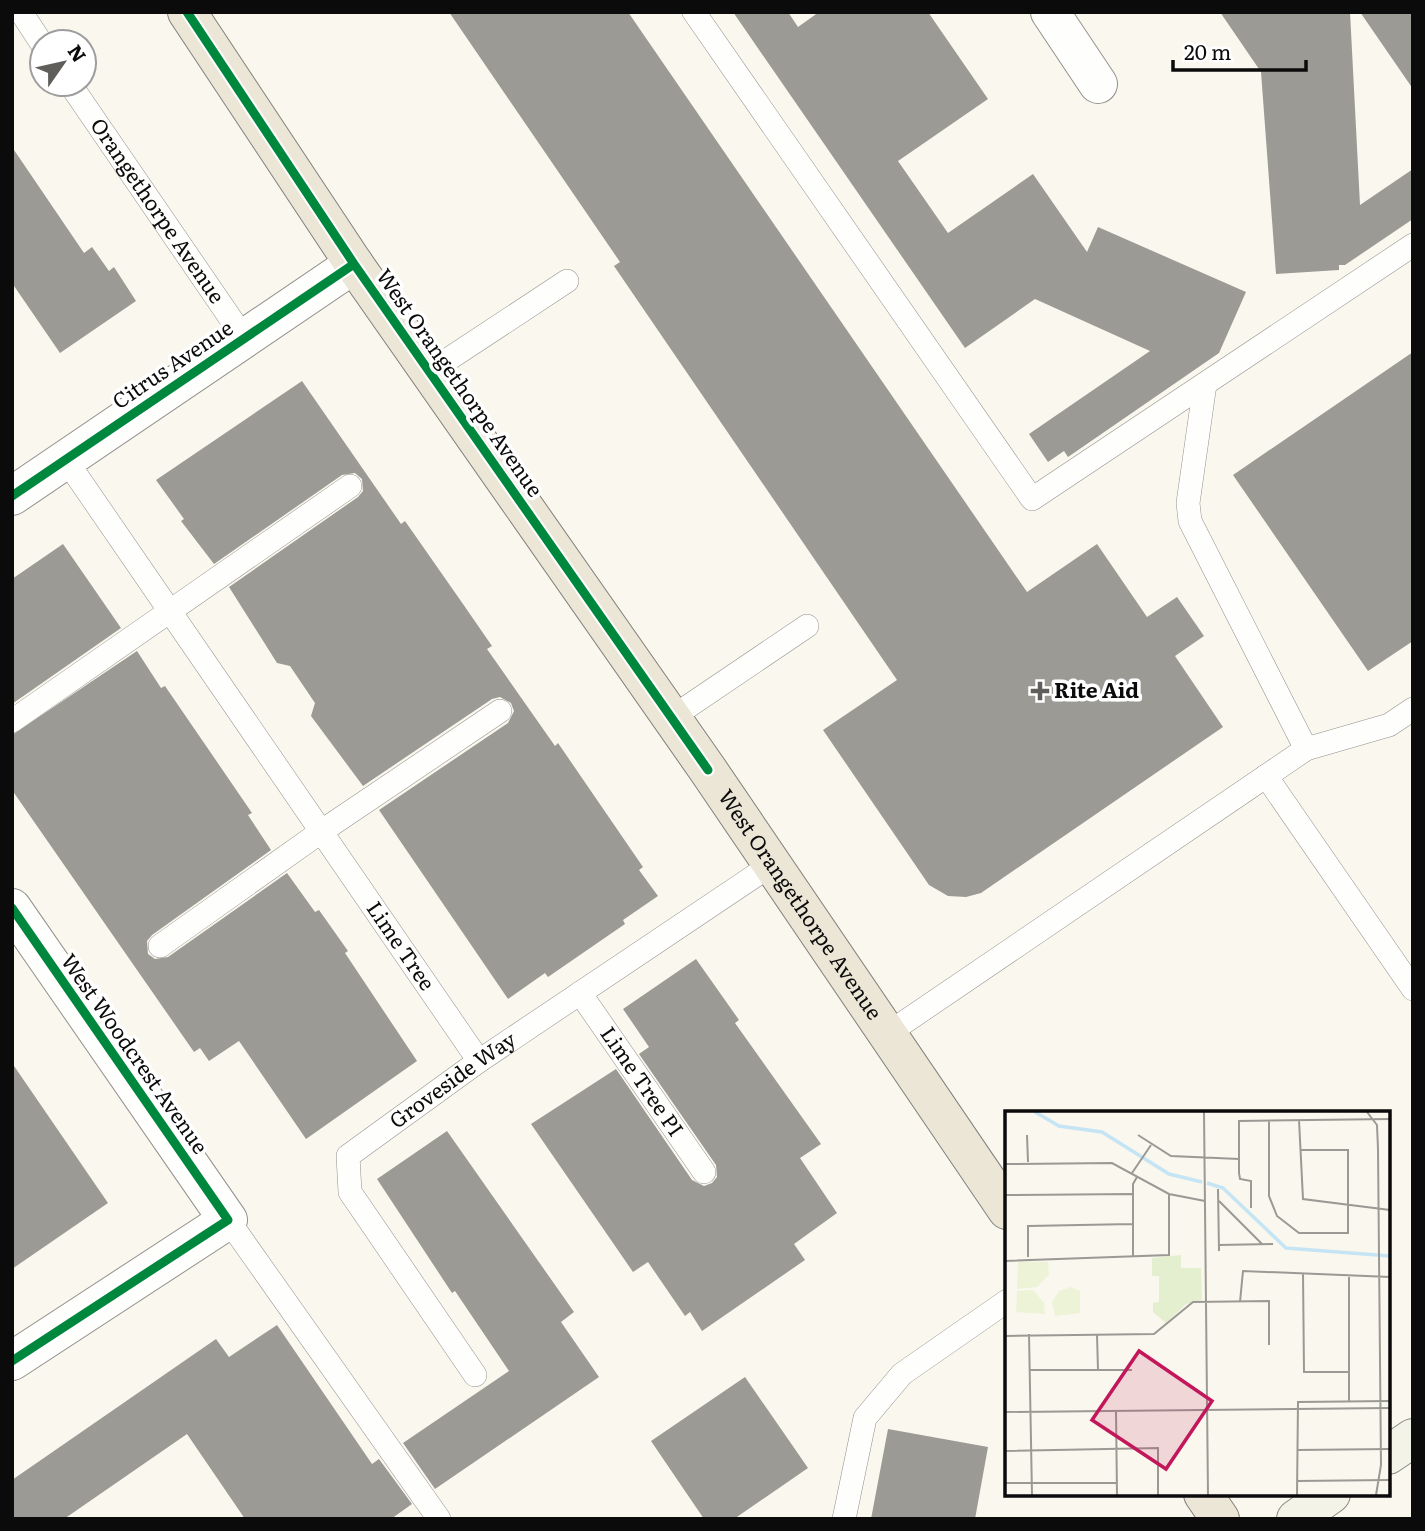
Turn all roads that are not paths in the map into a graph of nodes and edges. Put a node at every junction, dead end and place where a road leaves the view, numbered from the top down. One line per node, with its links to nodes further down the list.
1 (20, 12): 5 (lane)
2 (187, 12): 9 (main road, West Orangethorpe Avenue)
3 (694, 12): 13 (lane)
4 (1050, 12): 6 (street)
5 (31, 28)
6 (1098, 84)
7 (80, 98): 11 (lane, Orangethorpe Avenue)
8 (1413, 245): 13 (lane)
9 (354, 264): 11 (street, Citrus Avenue); 12 (main road, West Orangethorpe Avenue)
10 (567, 281): 12 (lane)
11 (244, 338): 14 (street, Citrus Avenue)
12 (429, 372): 21 (main road, West Orangethorpe Avenue)
13 (1205, 384): 23 (lane)
14 (66, 460): 16 (street, Citrus Avenue); 17 (lane, Lime Tree)
15 (350, 486): 17 (lane)
16 (12, 496)
17 (170, 611): 22 (lane); 25 (lane, Lime Tree)
18 (807, 626): 21 (lane)
19 (1413, 709): 23 (lane)
20 (500, 711): 25 (lane)
21 (671, 718): 26 (main road, West Orangethorpe Avenue)
22 (12, 721)
23 (1306, 749): 24 (lane)
24 (1266, 776): 29 (lane); 31 (lane)
25 (322, 831): 28 (lane); 32 (lane, Lime Tree)
26 (771, 864): 30 (lane, Groveside Way); 31 (main road, West Orangethorpe Avenue)
27 (18, 927): 35 (street, West Woodcrest Avenue)
28 (160, 946)
29 (1413, 989)
30 (580, 993): 32 (lane, Groveside Way); 33 (lane, Lime Tree PI)
31 (887, 1034): 34 (main road, West Orangethorpe Avenue)
32 (479, 1061): 38 (lane, Groveside Way)
33 (704, 1172)
34 (1005, 1207)
35 (228, 1220): 37 (street); 43 (lane)
36 (1005, 1302): 44 (lane)
37 (12, 1361)
38 (475, 1375)
39 (1413, 1438): 40 (main road)
40 (1390, 1454)
41 (1204, 1496): 45 (main road)
42 (1328, 1496): 46 (main road)
43 (439, 1519)
44 (844, 1519)
45 (1220, 1519)
46 (1296, 1519)

